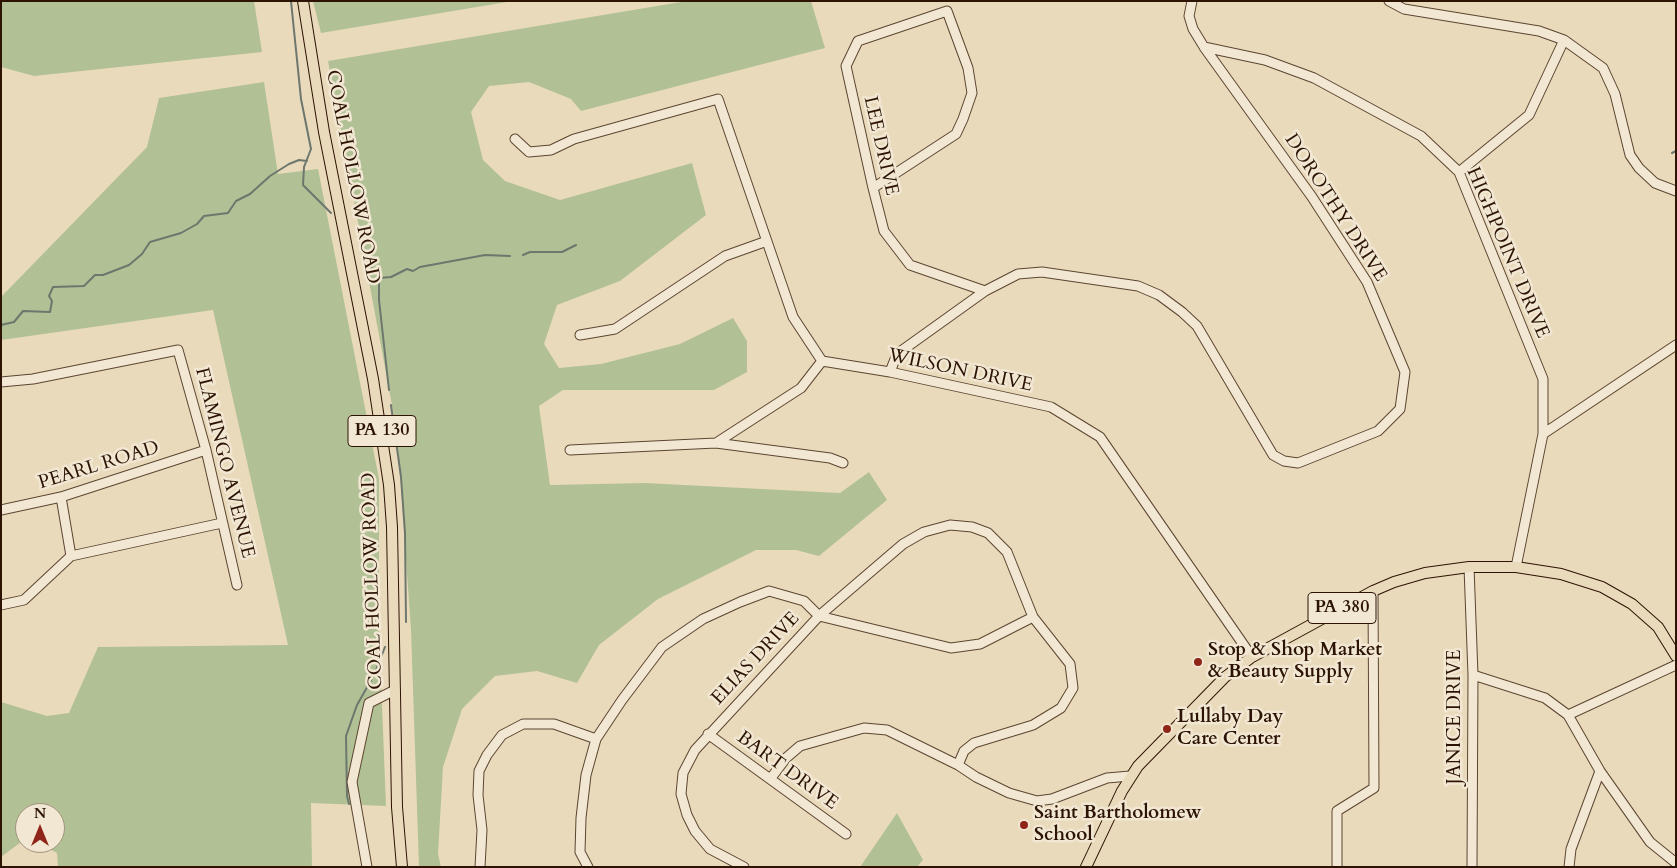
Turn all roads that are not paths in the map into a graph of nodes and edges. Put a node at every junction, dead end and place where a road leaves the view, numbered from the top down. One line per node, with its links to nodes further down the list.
1 (303, 1): 37 (main road, COAL HOLLOW ROAD / PA 130)
2 (1192, 1): 5 (street, DOROTHY DRIVE)
3 (1389, 1): 4 (street)
4 (1564, 40): 7 (street); 9 (street)
5 (1204, 47): 7 (street, HIGHPOINT DRIVE); 11 (street, DOROTHY DRIVE)
6 (515, 139): 10 (street)
7 (1459, 172): 17 (street, HIGHPOINT DRIVE)
8 (873, 188): 8 (street, LEE DRIVE); 11 (street, LEE DRIVE)
9 (1676, 191)
10 (766, 241): 12 (street); 14 (street)
11 (985, 291): 15 (street, DOROTHY DRIVE)
12 (580, 335)
13 (1676, 344): 17 (street)
14 (822, 361): 15 (street, WILSON DRIVE); 18 (street)
15 (890, 372): 34 (street, WILSON DRIVE)
16 (1, 382): 19 (street, FLAMINGO AVENUE)
17 (1543, 434): 27 (street, HIGHPOINT DRIVE)
18 (716, 443): 20 (street); 21 (street)
19 (206, 450): 22 (street, PEARL ROAD); 24 (street, FLAMINGO AVENUE)
20 (570, 450)
21 (842, 463)
22 (61, 497): 23 (street, PEARL ROAD); 25 (street)
23 (1, 510)
24 (222, 523): 25 (street); 28 (street, FLAMINGO AVENUE)
25 (70, 556): 30 (street)
26 (1469, 567): 27 (main road, PA 380); 29 (main road, PA 380); 36 (street, JANICE DRIVE)
27 (1516, 567): 33 (main road, PA 380)
28 (237, 585)
29 (1373, 591): 34 (main road, PA 380); 53 (street)
30 (1, 605)
31 (819, 616): 32 (street); 32 (street); 39 (street, ELIAS DRIVE); 40 (street, ELIAS DRIVE)
32 (1033, 617): 41 (street)
33 (1676, 656)
34 (1252, 657): 43 (main road, PA 380)
35 (1676, 665): 38 (street)
36 (1473, 675): 38 (street); 54 (street, JANICE DRIVE)
37 (396, 690): 47 (street); 48 (main road, COAL HOLLOW ROAD / PA 130)
38 (1568, 715): 42 (street)
39 (708, 734): 44 (street, BART DRIVE); 51 (street, ELIAS DRIVE)
40 (596, 739): 49 (street); 50 (street, ELIAS DRIVE)
41 (958, 765): 43 (street); 44 (street)
42 (1600, 770): 46 (street); 55 (street)
43 (1130, 776): 52 (main road, PA 380)
44 (771, 778): 45 (street, BART DRIVE)
45 (846, 834)
46 (1676, 862)
47 (367, 867)
48 (402, 867)
49 (480, 867)
50 (588, 867)
51 (744, 867)
52 (1086, 867)
53 (1337, 867)
54 (1472, 867)
55 (1569, 867)

